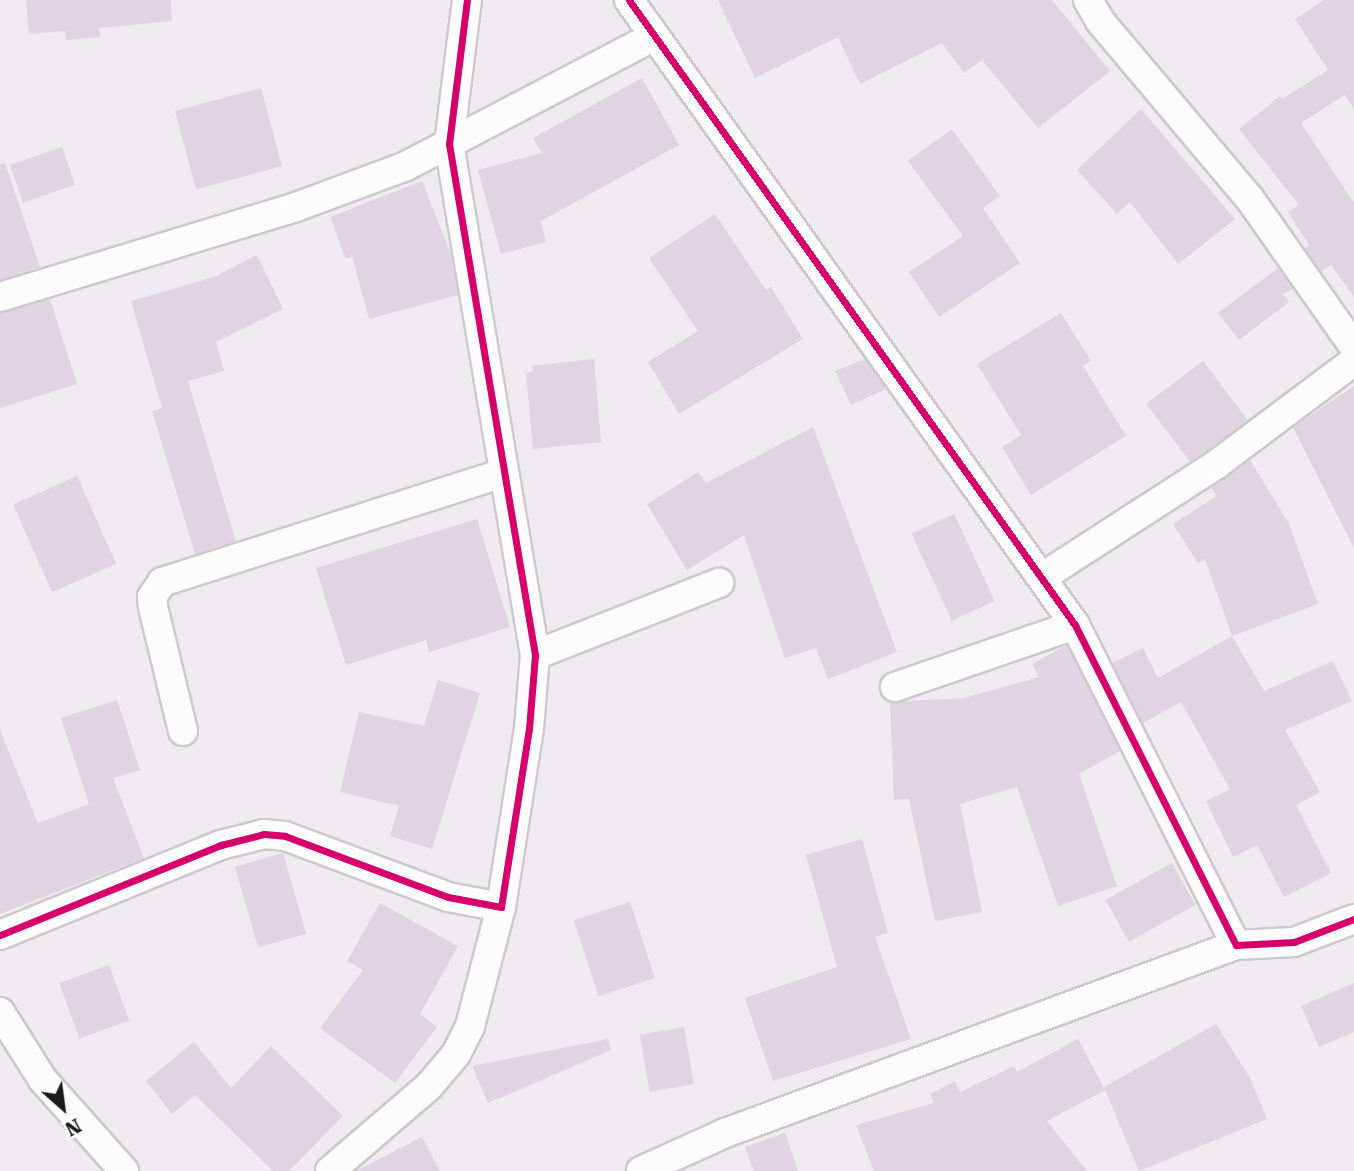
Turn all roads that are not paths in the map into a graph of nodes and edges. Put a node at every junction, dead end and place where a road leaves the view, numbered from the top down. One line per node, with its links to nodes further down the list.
1 (467, 0): 5 (street)
2 (629, 0): 4 (street)
3 (1088, 0): 7 (street)
4 (653, 37): 5 (street); 10 (street)
5 (449, 144): 6 (street); 9 (street)
6 (0, 297)
7 (1354, 347)
8 (1354, 361): 10 (street)
9 (501, 474): 13 (street); 15 (street)
10 (1044, 576): 12 (street)
11 (719, 583): 13 (street)
12 (1075, 625): 14 (street); 19 (street)
13 (535, 655): 16 (street)
14 (895, 687)
15 (183, 732)
16 (501, 906): 18 (street); 22 (street)
17 (1354, 919): 19 (street)
18 (0, 934)
19 (1236, 945): 23 (street)
20 (0, 1012): 21 (street)
21 (124, 1171)
22 (330, 1171)
23 (640, 1171)

